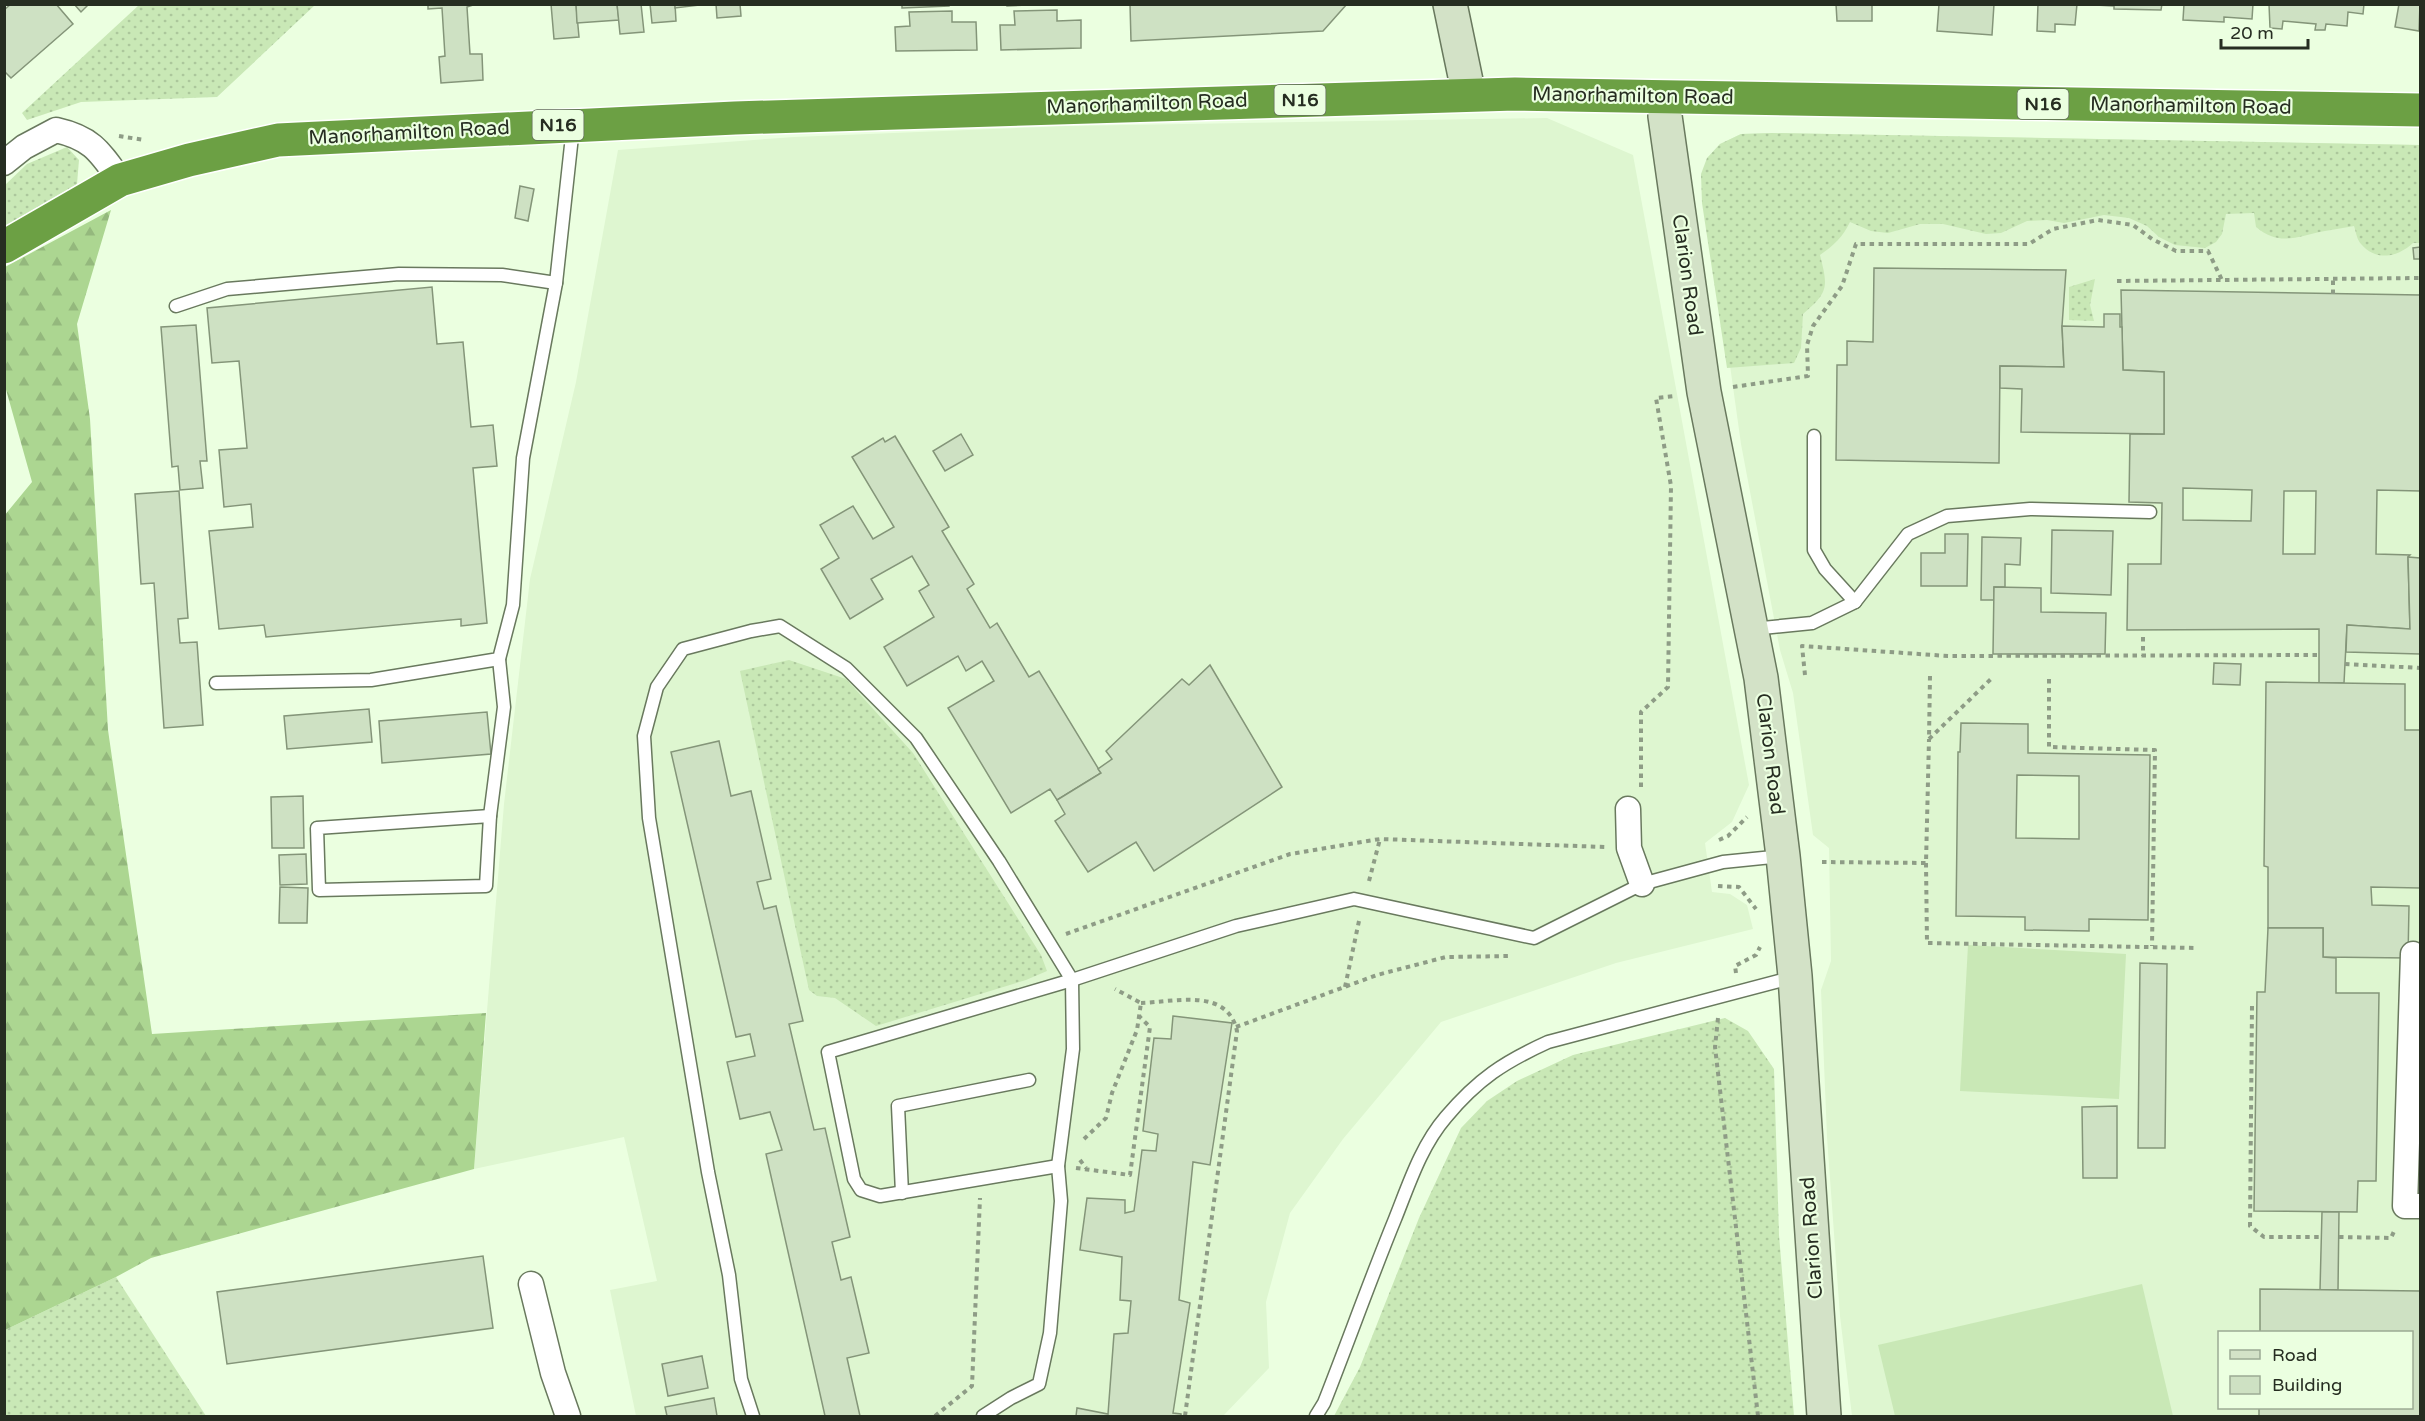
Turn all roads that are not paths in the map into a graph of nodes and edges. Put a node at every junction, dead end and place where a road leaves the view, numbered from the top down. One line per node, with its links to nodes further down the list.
1 (1450, 4): 2 (street)
2 (1465, 95): 3 (highway, Manorhamilton Road / N16); 5 (highway, Manorhamilton Road / N16)
3 (1665, 98): 4 (highway, Manorhamilton Road / N16); 14 (street, Clarion Road)
4 (2421, 110)
5 (573, 124): 7 (highway, Manorhamilton Road / N16); 9 (lane)
6 (4, 163): 7 (street)
7 (120, 180): 8 (highway, Manorhamilton Road / N16)
8 (4, 247)
9 (556, 283): 10 (lane); 15 (lane)
10 (176, 306)
11 (1814, 436): 13 (lane)
12 (2150, 512): 13 (lane)
13 (1855, 602): 14 (lane)
14 (1751, 629): 19 (street, Clarion Road)
15 (499, 659): 16 (lane); 18 (lane)
16 (216, 683)
17 (1634, 801): 20 (street)
18 (490, 816): 18 (lane)
19 (1783, 855): 20 (lane); 22 (street, Clarion Road)
20 (1642, 884): 23 (lane)
21 (2414, 954): 27 (street)
22 (1795, 976): 32 (lane); 33 (street, Clarion Road)
23 (1072, 980): 25 (lane); 26 (lane); 30 (lane)
24 (1029, 1080): 26 (lane)
25 (1058, 1166): 26 (lane); 31 (lane)
26 (902, 1193)
27 (2413, 1206)
28 (531, 1284): 29 (street)
29 (568, 1416)
30 (753, 1416)
31 (983, 1416)
32 (1316, 1416)
33 (1824, 1416)

